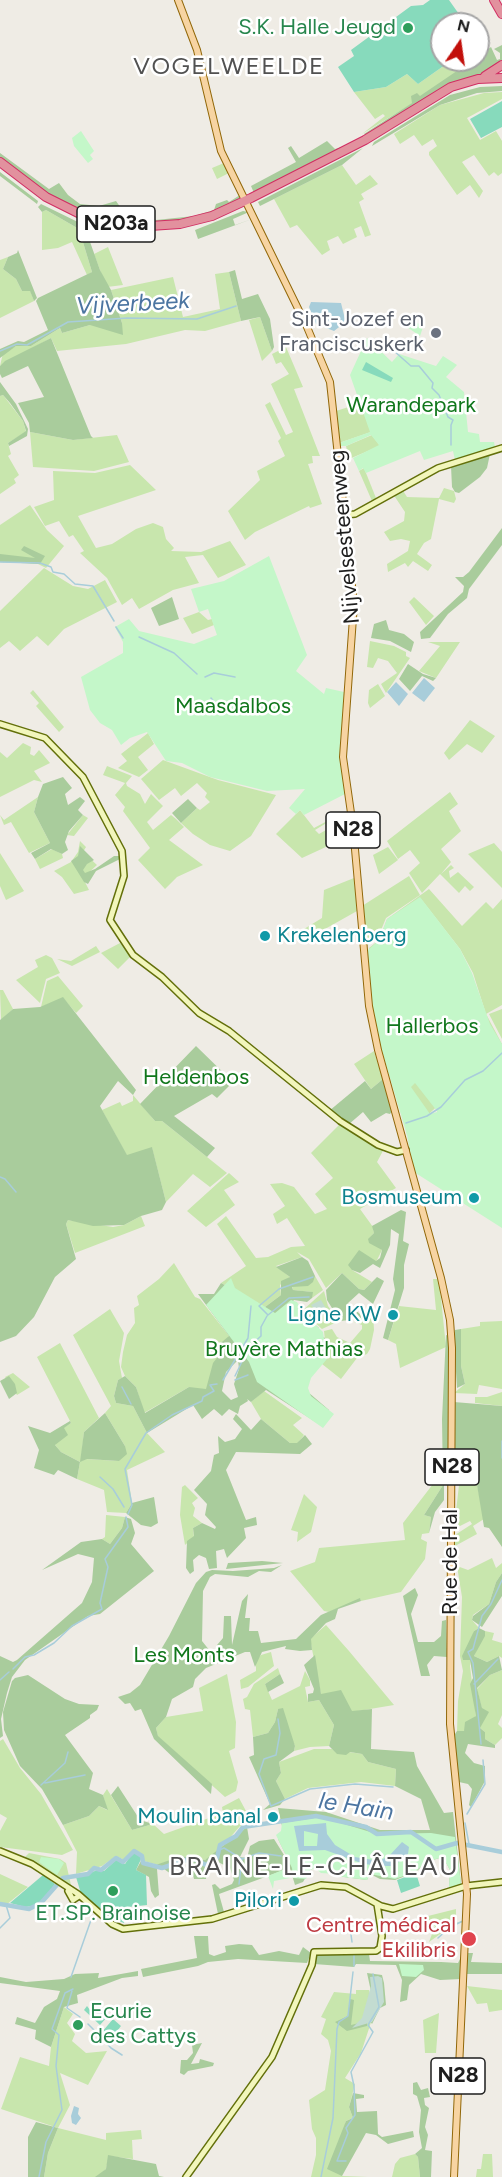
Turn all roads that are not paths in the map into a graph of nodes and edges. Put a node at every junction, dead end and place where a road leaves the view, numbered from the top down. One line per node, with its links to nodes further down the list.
1 (178, 0): 10 (main road, Nijvelsesteenweg / N28)
2 (494, 0): 3 (highway)
3 (502, 14)
4 (502, 64): 6 (highway)
5 (502, 78): 6 (highway, N203a)
6 (478, 79): 10 (highway, N203a)
7 (502, 83): 10 (highway, N203a)
8 (0, 162): 10 (highway, N203a)
9 (0, 168): 10 (highway, N203a)
10 (246, 203): 12 (main road, Nijvelsesteenweg / N28)
11 (502, 448): 12 (street)
12 (345, 515): 14 (main road, Nijvelsesteenweg / N28)
13 (0, 724): 14 (street)
14 (406, 1150): 15 (main road, Nijvelsesteenweg / N28)
15 (411, 1170): 18 (main road, Rue de Hal / N28)
16 (0, 1851): 19 (street)
17 (502, 1882): 18 (street)
18 (466, 1886): 19 (street); 21 (main road, N28)
19 (378, 1904): 20 (street)
20 (186, 2177)
21 (454, 2177)

